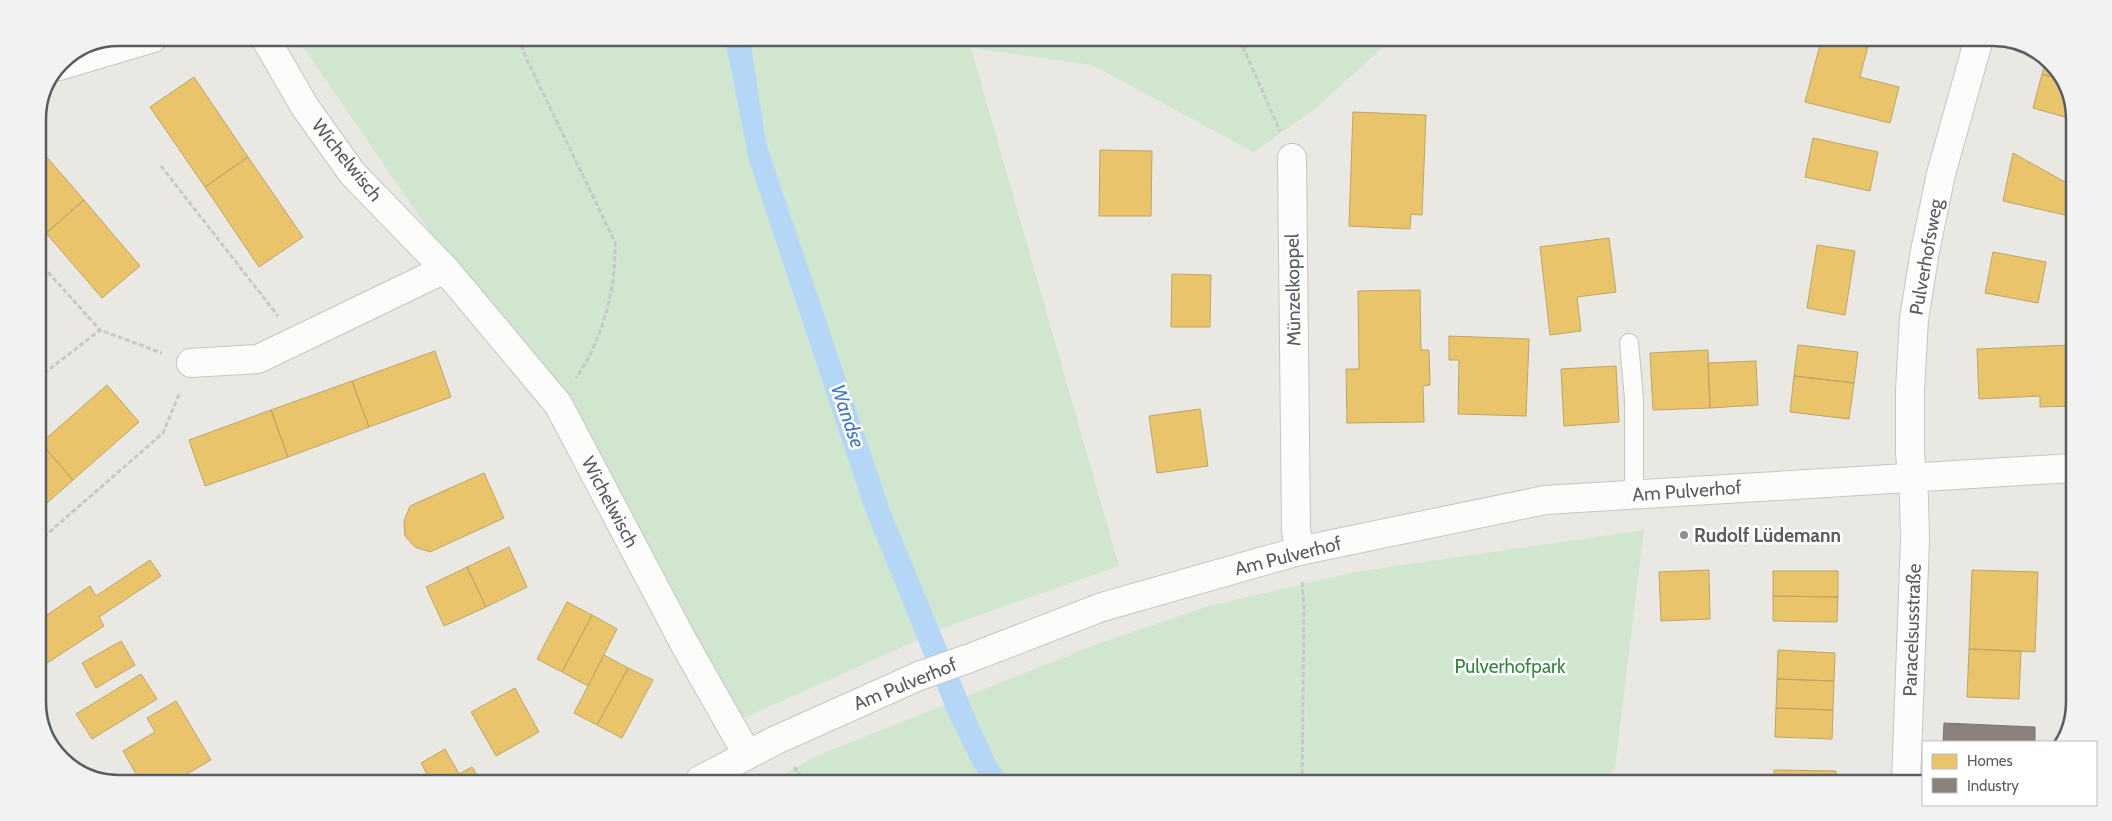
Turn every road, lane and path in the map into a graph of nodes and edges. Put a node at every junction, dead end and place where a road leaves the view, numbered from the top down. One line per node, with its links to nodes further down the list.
1 (126, 46): 6 (street)
2 (270, 46): 9 (street, Wichelwisch)
3 (522, 46): 16 (path)
4 (1243, 46): 7 (path)
5 (1977, 46): 18 (street, Pulverhofsweg)
6 (77, 61)
7 (1292, 158): 21 (street, Münzelkoppel)
8 (161, 166): 12 (path)
9 (445, 269): 12 (street); 16 (street, Wichelwisch)
10 (46, 270): 11 (path)
11 (100, 330): 14 (path); 15 (path)
12 (297, 341): 14 (street)
13 (1629, 343): 19 (lane)
14 (191, 364): 20 (path)
15 (46, 372)
16 (558, 404): 22 (street, Wichelwisch)
17 (2066, 468): 18 (street, Am Pulverhof)
18 (1912, 477): 19 (street, Am Pulverhof); 25 (street, Paracelsusstraße)
19 (1634, 495): 21 (street, Am Pulverhof)
20 (46, 535)
21 (1299, 551): 22 (street, Am Pulverhof); 24 (path)
22 (747, 754): 23 (street, Am Pulverhof)
23 (709, 775)
24 (1302, 775)
25 (1906, 775)

